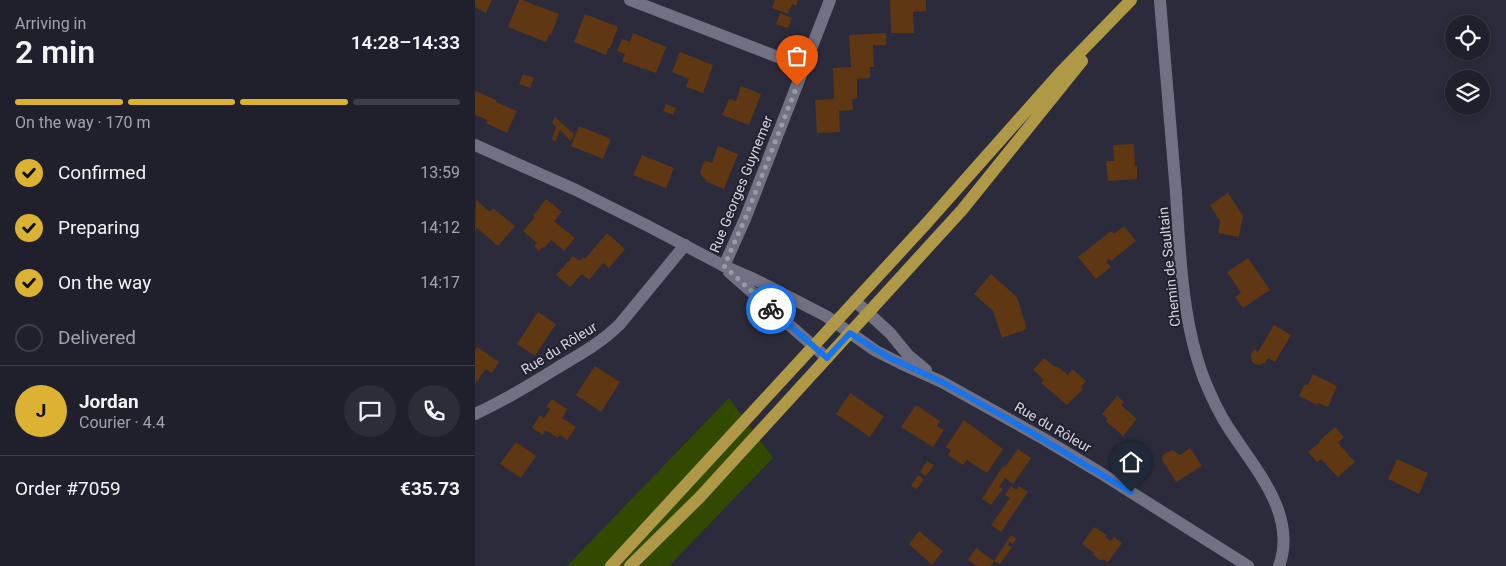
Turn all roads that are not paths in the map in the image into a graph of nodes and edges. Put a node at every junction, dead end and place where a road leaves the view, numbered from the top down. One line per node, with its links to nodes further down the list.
1 (630, 0): 5 (street)
2 (830, 0): 5 (street, Rue Georges Guynemer)
3 (1160, 1): 20 (street, Chemin de Saultain)
4 (1129, 3): 9 (main road); 10 (main road)
5 (804, 67): 8 (street, Rue Georges Guynemer)
6 (475, 145): 7 (street, Rue du Rôleur)
7 (685, 245): 8 (street, Rue du Rôleur); 16 (street, Rue du Rôleur)
8 (724, 266): 11 (street, Rue du Rôleur); 13 (street, Rue du Rôleur)
9 (855, 301): 10 (street, Rue du Rôleur); 11 (main road)
10 (868, 313): 12 (main road); 15 (street, Rue du Rôleur)
11 (835, 323): 12 (street, Rue du Rôleur); 13 (main road)
12 (850, 333): 14 (main road); 15 (street, Rue du Rôleur)
13 (813, 346): 14 (street, Rue du Rôleur); 17 (main road)
14 (827, 358): 18 (main road)
15 (942, 382): 19 (street, Rue du Rôleur)
16 (475, 414)
17 (611, 566)
18 (630, 566)
19 (1248, 566)
20 (1279, 566)

